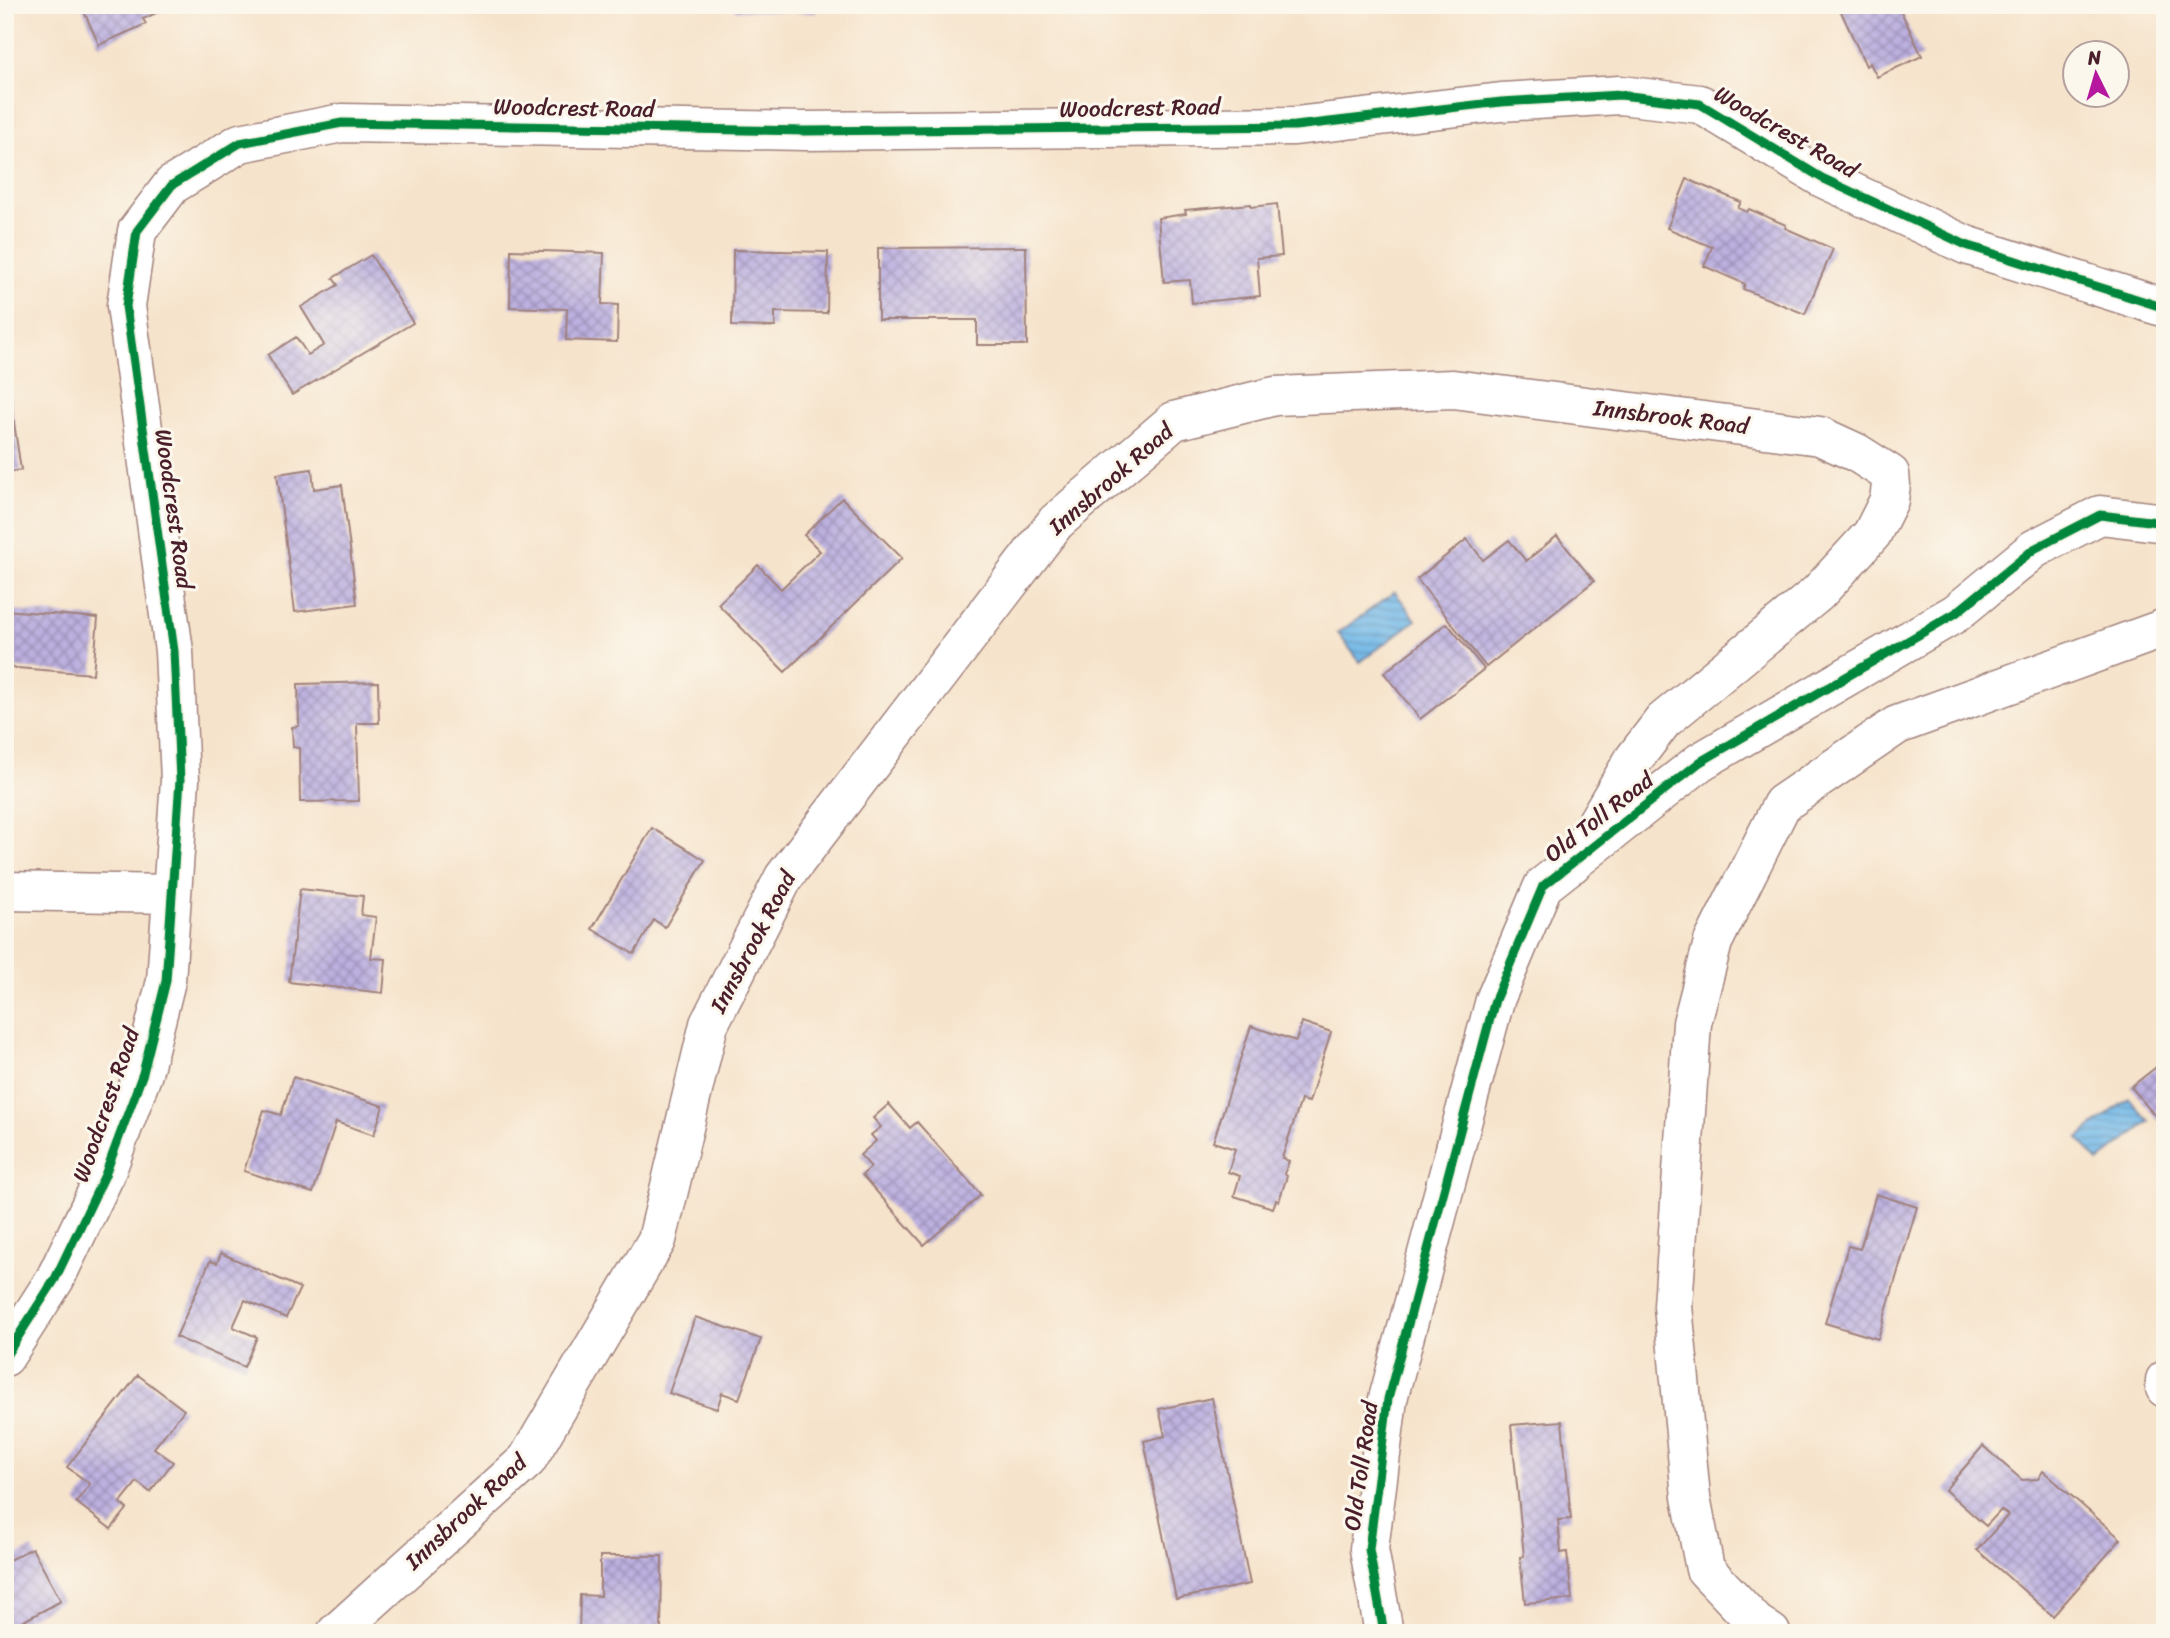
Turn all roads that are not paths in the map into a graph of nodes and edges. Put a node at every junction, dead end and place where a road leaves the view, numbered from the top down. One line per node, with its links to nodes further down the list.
1 (2165, 308): 6 (street, Woodcrest Road)
2 (2165, 523): 4 (street, Old Toll Road)
3 (2165, 628): 12 (street)
4 (1572, 864): 10 (street, Innsbrook Road); 11 (street, Old Toll Road)
5 (5, 891): 6 (street)
6 (172, 894): 7 (street, Woodcrest Road)
7 (5, 1357)
8 (2165, 1380): 9 (street)
9 (2165, 1388)
10 (336, 1633)
11 (1384, 1633)
12 (1771, 1633)

